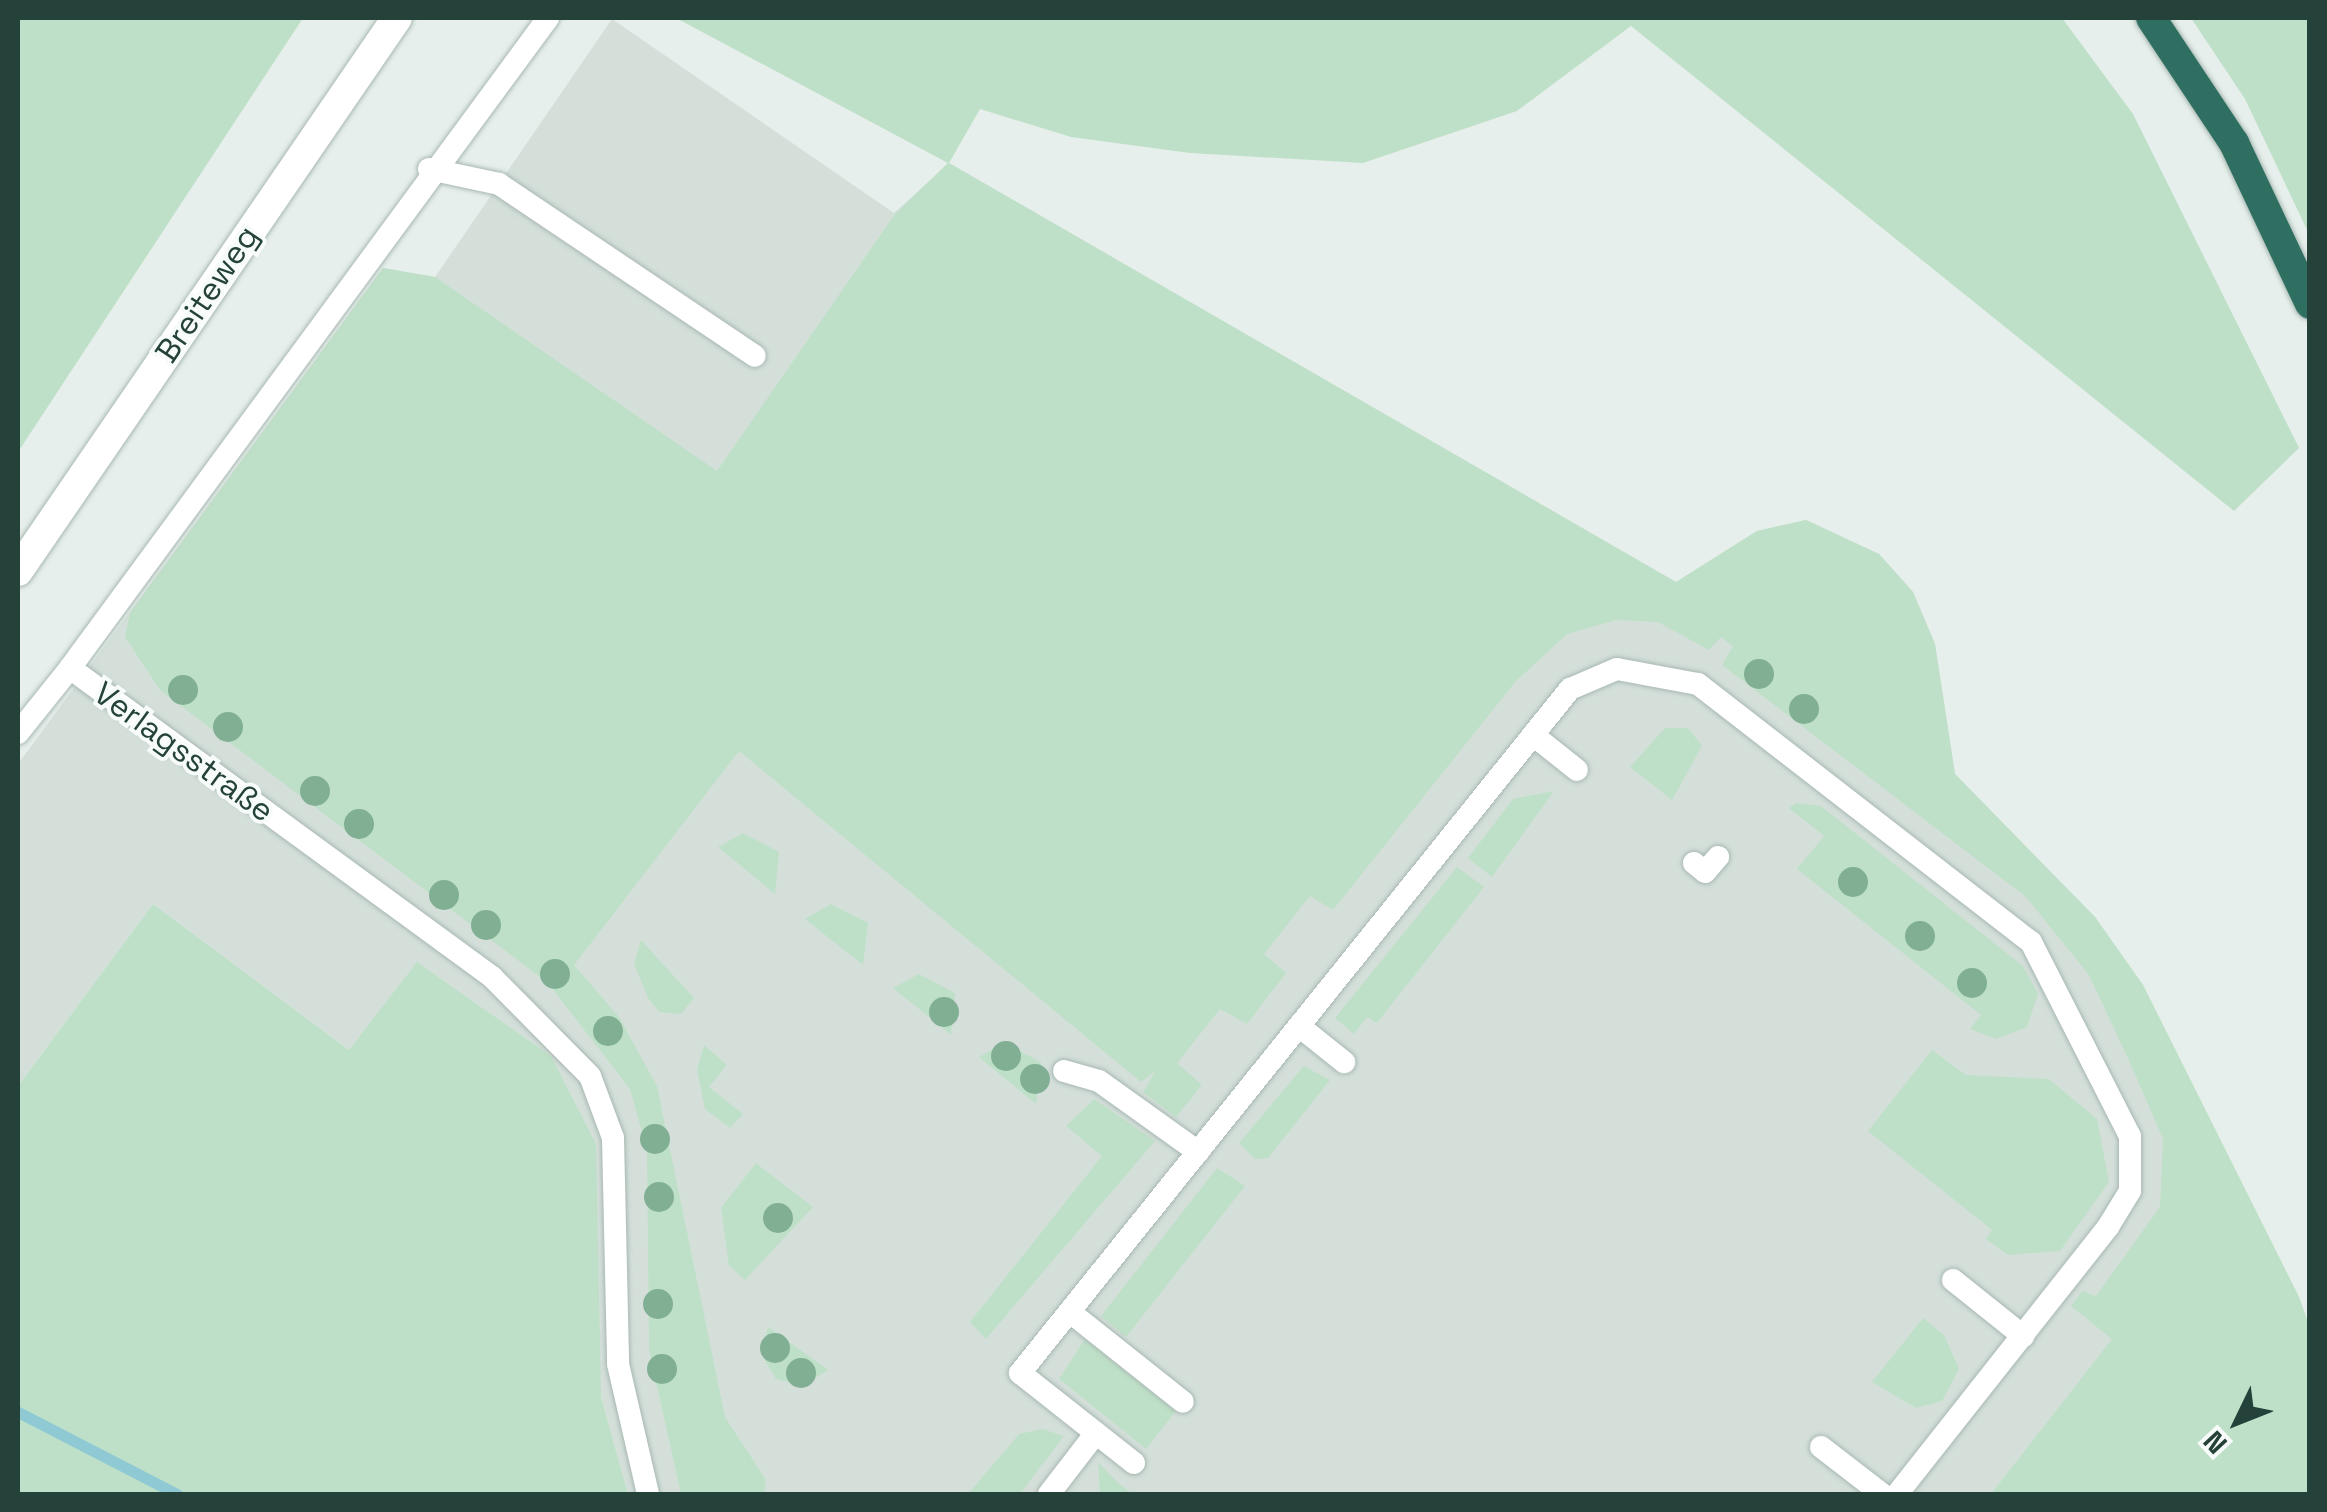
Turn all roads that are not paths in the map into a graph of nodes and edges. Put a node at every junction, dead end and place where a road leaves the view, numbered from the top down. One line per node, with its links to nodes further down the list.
1 (397, 18): 7 (street, Breiteweg)
2 (548, 18): 4 (lane, Verlagsstraße)
3 (2152, 18): 5 (highway)
4 (430, 169): 6 (lane); 8 (lane, Verlagsstraße)
5 (2310, 304)
6 (755, 356)
7 (18, 570)
8 (70, 668): 9 (lane); 25 (lane, Verlagsstraße)
9 (18, 733)
10 (1533, 736): 11 (lane); 14 (lane); 20 (lane)
11 (1577, 770)
12 (1718, 857): 13 (lane)
13 (1694, 862)
14 (1299, 1026): 15 (lane); 17 (lane)
15 (1344, 1062)
16 (1064, 1071): 17 (lane)
17 (1198, 1152): 19 (lane)
18 (1953, 1280): 20 (lane)
19 (1070, 1312): 21 (lane); 22 (lane)
20 (2022, 1336): 28 (lane)
21 (1183, 1402)
22 (1096, 1433): 24 (lane); 26 (lane)
23 (1821, 1447): 27 (lane)
24 (1134, 1463)
25 (648, 1494)
26 (1049, 1494)
27 (1882, 1494)
28 (1897, 1494)

